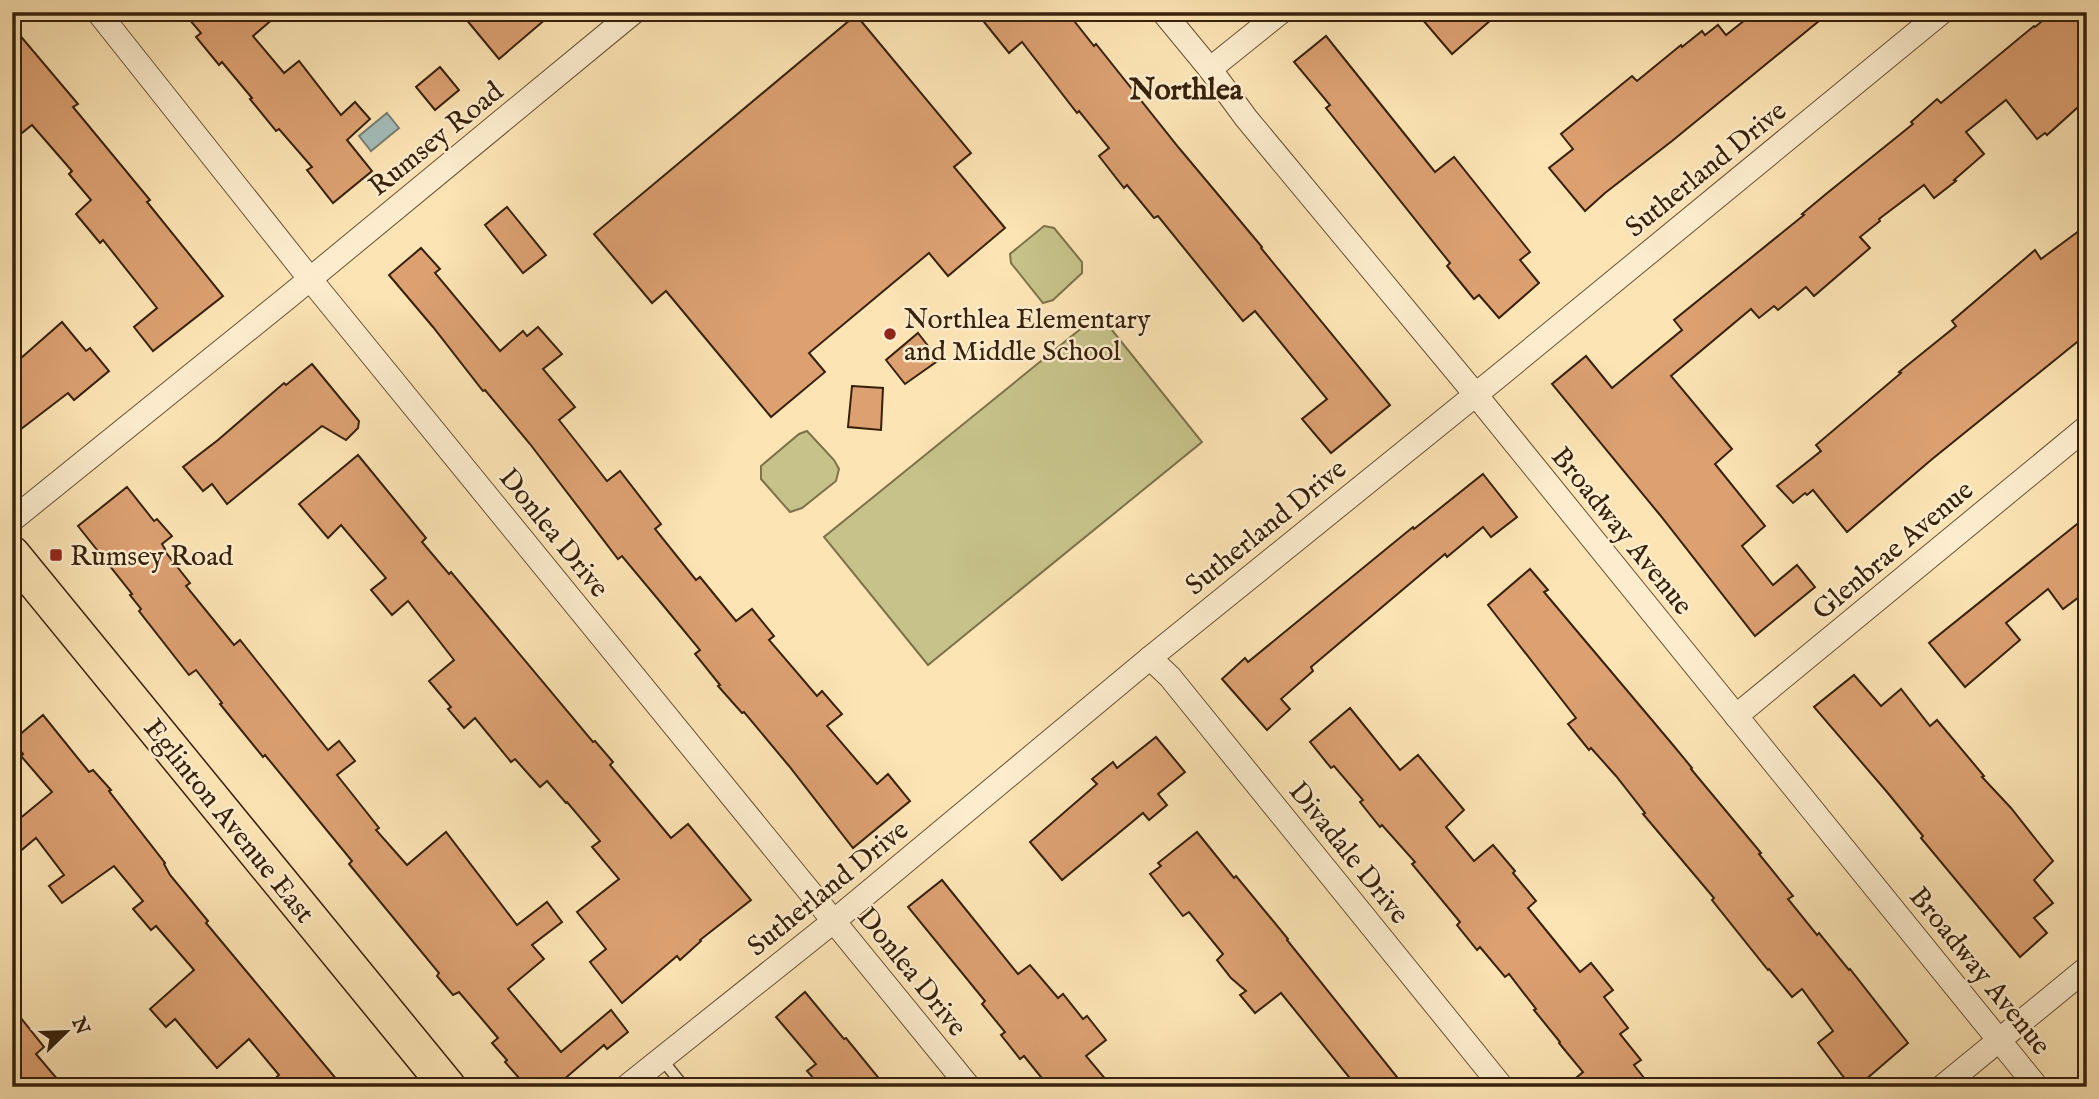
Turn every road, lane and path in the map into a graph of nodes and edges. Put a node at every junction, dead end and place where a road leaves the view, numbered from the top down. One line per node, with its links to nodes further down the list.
1 (98, 12): 7 (street, Donlea Drive)
2 (1163, 12): 6 (street, Broadway Avenue)
3 (1281, 12): 6 (street)
4 (1942, 12): 8 (street, Sutherland Drive)
5 (631, 13): 7 (street, Rumsey Road)
6 (1210, 69): 8 (street, Broadway Avenue)
7 (310, 279): 10 (street, Rumsey Road); 14 (street, Donlea Drive)
8 (1476, 394): 12 (street, Sutherland Drive); 13 (street, Broadway Avenue)
9 (2087, 427): 13 (street, Glenbrae Avenue)
10 (12, 520)
11 (12, 554): 18 (main road, Eglinton Avenue East)
12 (1150, 657): 14 (street, Sutherland Drive); 22 (street, Divadale Drive)
13 (1736, 716): 16 (street, Broadway Avenue)
14 (834, 921): 17 (street, Sutherland Drive); 21 (street, Donlea Drive)
15 (2087, 968): 16 (street)
16 (1999, 1040): 23 (street); 24 (street, Broadway Avenue)
17 (661, 1058): 19 (street, Sutherland Drive); 20 (lane)
18 (448, 1087)
19 (626, 1087)
20 (684, 1087)
21 (969, 1087)
22 (1502, 1087)
23 (1942, 1087)
24 (2037, 1087)

